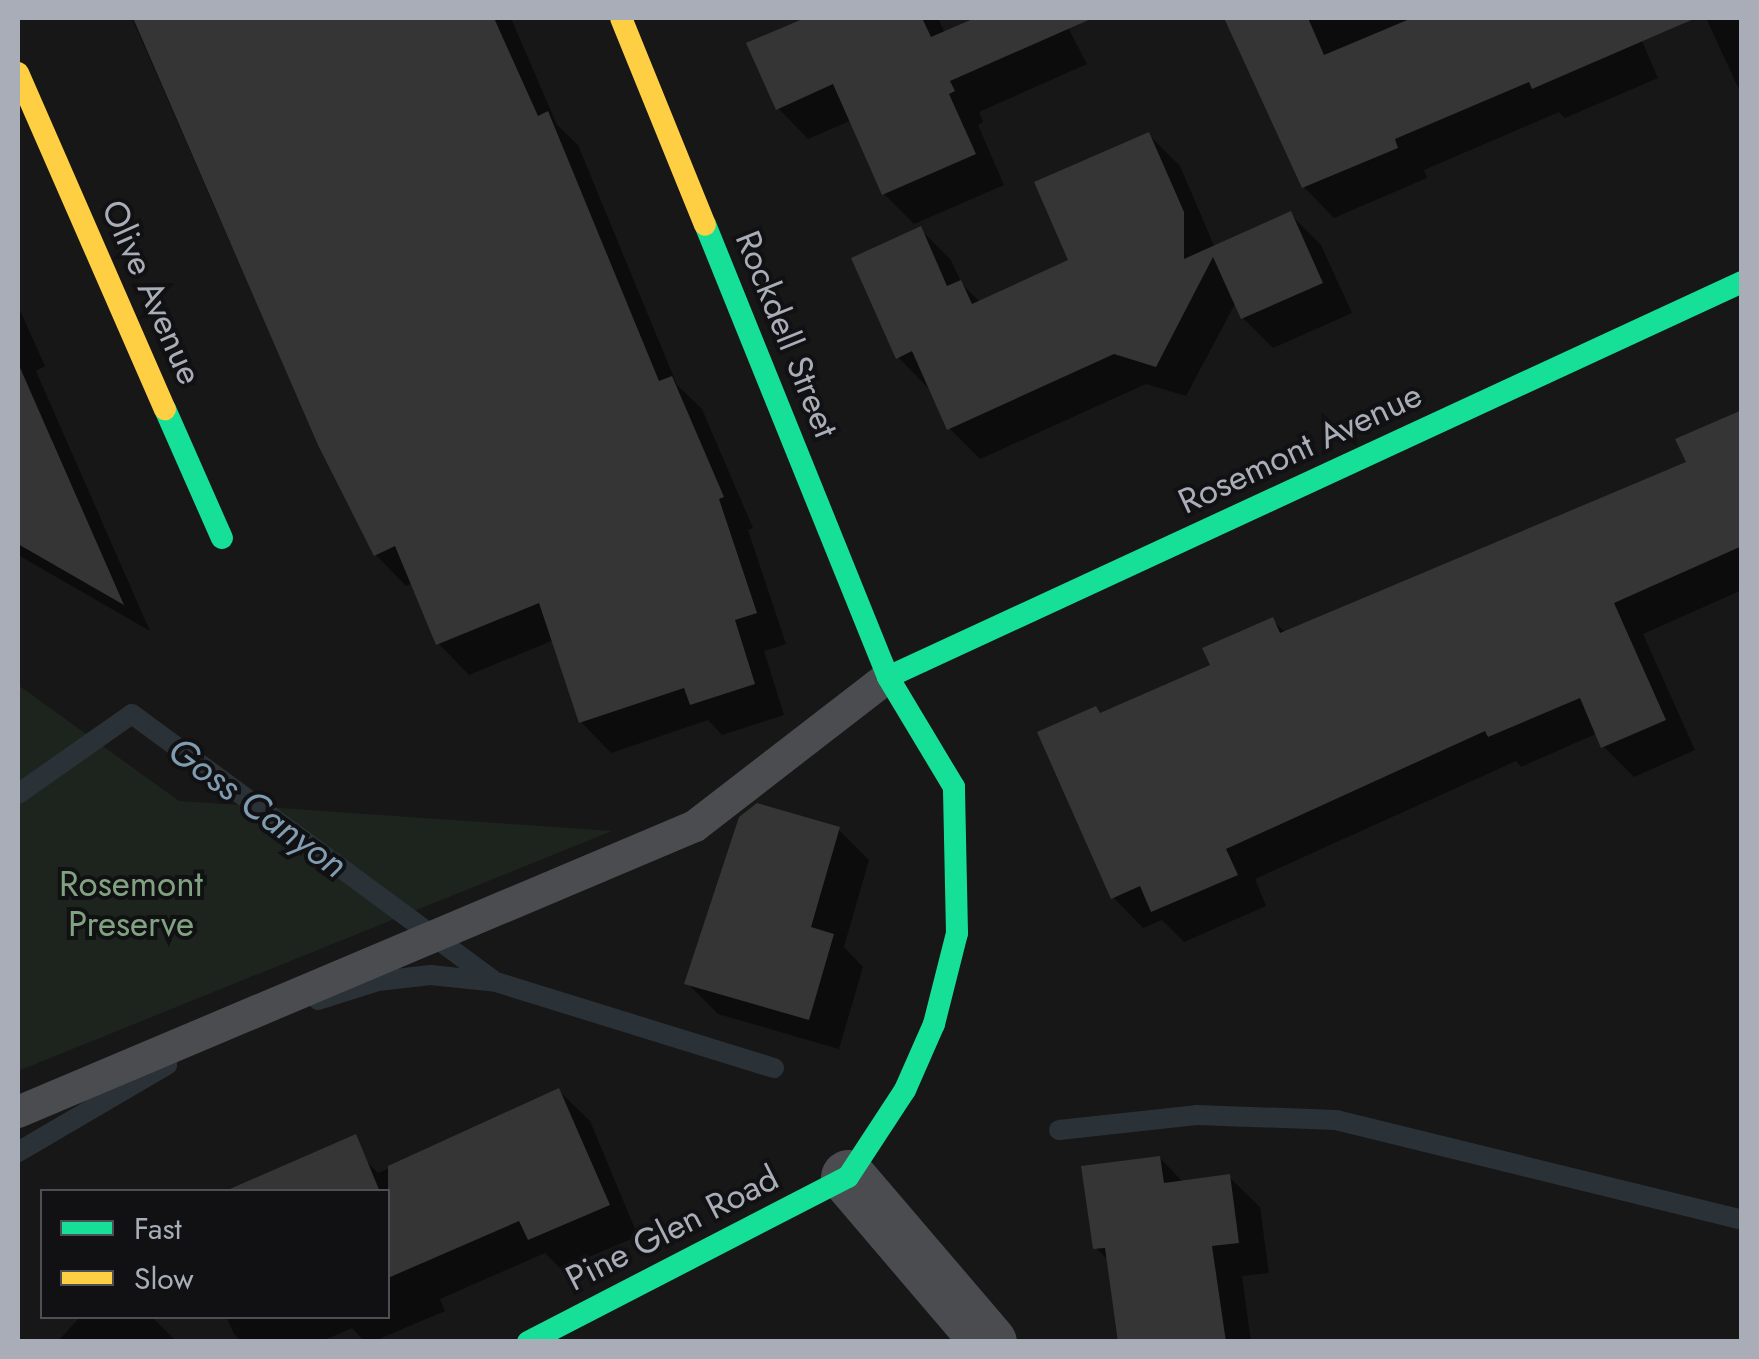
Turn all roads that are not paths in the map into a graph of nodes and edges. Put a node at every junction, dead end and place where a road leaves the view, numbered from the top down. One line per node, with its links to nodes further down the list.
1 (621, 18): 5 (street, Rockdell Street)
2 (18, 73): 4 (street, Olive Avenue)
3 (1742, 282): 5 (street, Rosemont Avenue)
4 (222, 538)
5 (888, 677): 6 (lane); 7 (street, Rockdell Street)
6 (18, 1112)
7 (848, 1177): 8 (street, Pine Glen Road); 9 (street)
8 (528, 1342)
9 (989, 1342)

